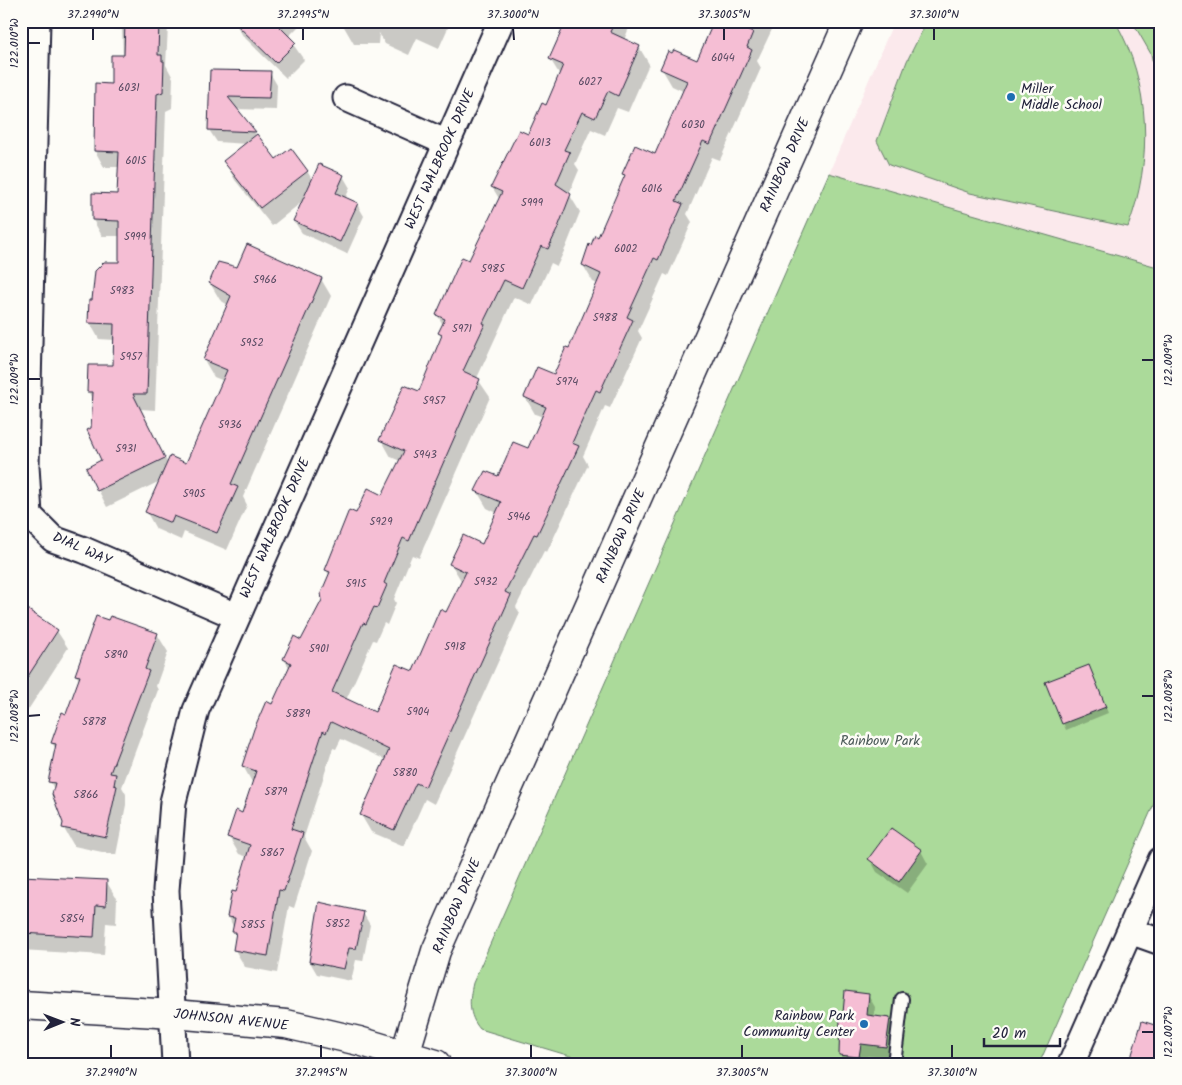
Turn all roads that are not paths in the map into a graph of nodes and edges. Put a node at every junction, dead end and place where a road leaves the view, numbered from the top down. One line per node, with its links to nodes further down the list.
1 (38, 21): 6 (street, DIAL WAY)
2 (501, 21): 5 (street, WEST WALBROOK DRIVE)
3 (849, 21): 14 (street, RAINBOW DRIVE)
4 (346, 98): 5 (street)
5 (447, 143): 7 (street, WEST WALBROOK DRIVE)
6 (27, 203): 7 (street, DIAL WAY)
7 (236, 616): 13 (street, WEST WALBROOK DRIVE)
8 (1161, 860): 9 (street)
9 (1130, 930): 10 (street); 18 (street)
10 (1161, 942)
11 (902, 999): 17 (lane)
12 (21, 1005): 13 (street, JOHNSON AVENUE)
13 (174, 1014): 14 (street, JOHNSON AVENUE); 15 (street, WEST WALBROOK DRIVE)
14 (405, 1054): 16 (street, JOHNSON AVENUE)
15 (175, 1064)
16 (436, 1064)
17 (894, 1064)
18 (1071, 1064)

